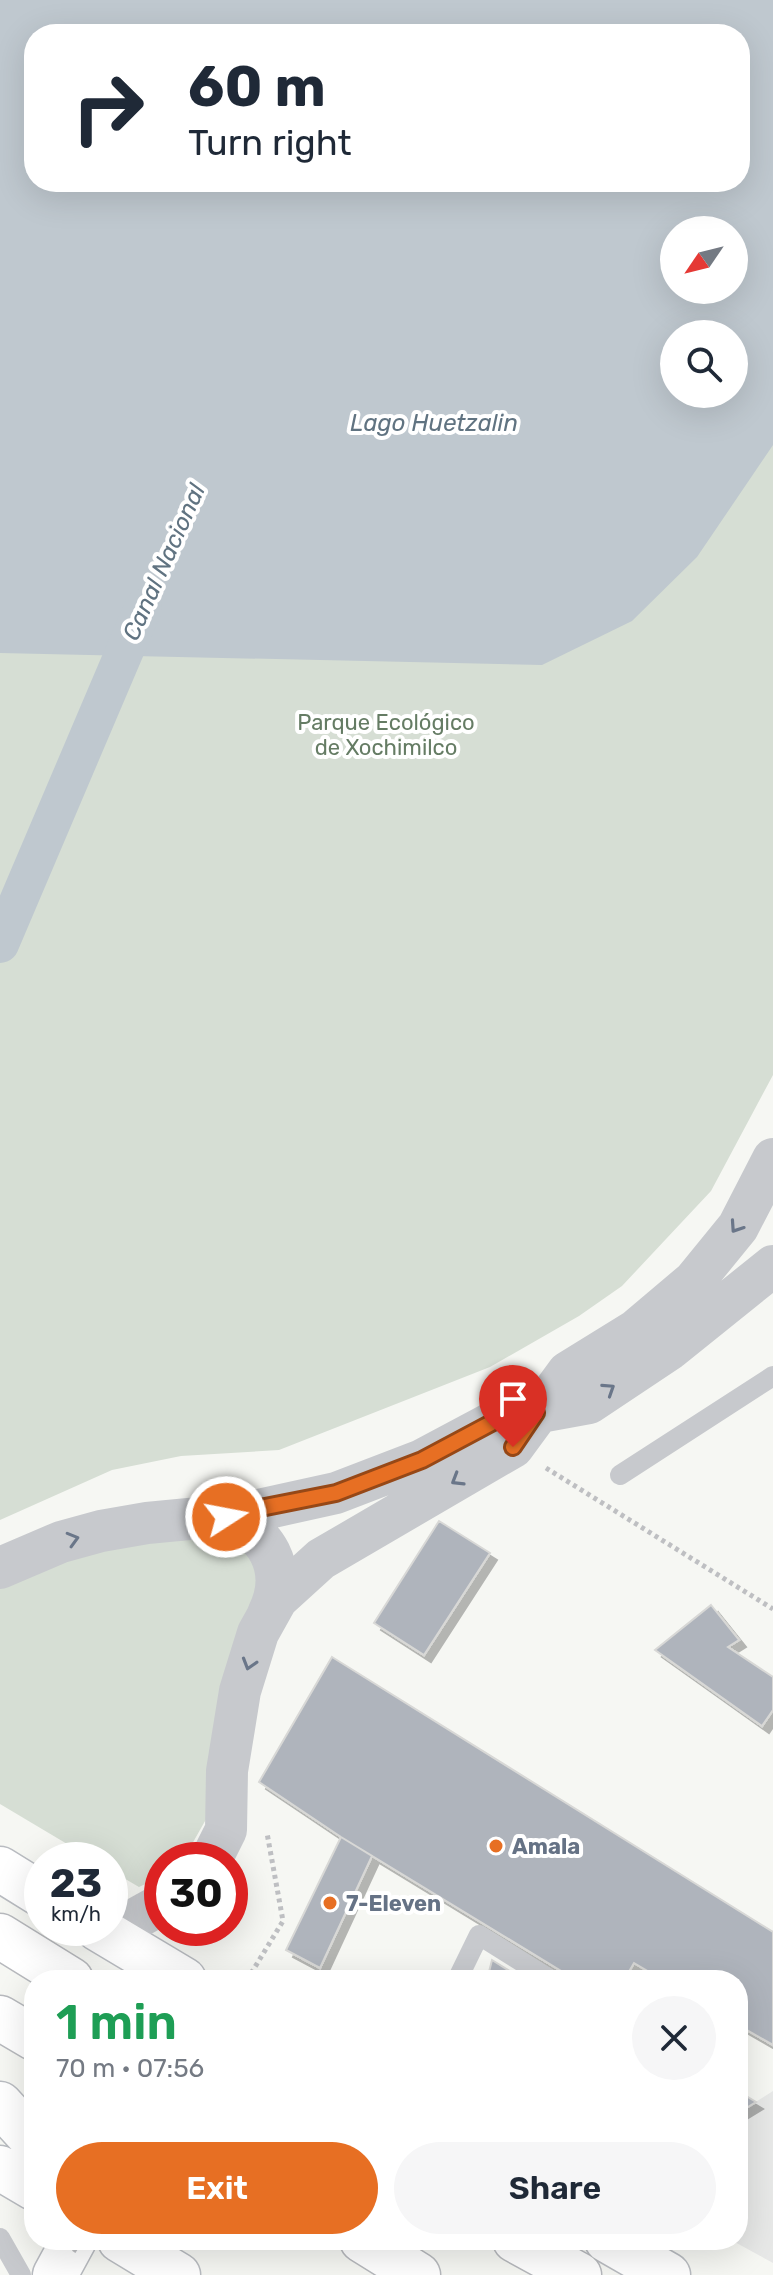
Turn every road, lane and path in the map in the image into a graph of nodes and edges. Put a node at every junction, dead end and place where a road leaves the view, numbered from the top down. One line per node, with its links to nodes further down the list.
1 (773, 1159): 4 (street, one-way to 4)
2 (773, 1266): 4 (street, one-way to 2)
3 (773, 1376): 5 (lane)
4 (525, 1430): 6 (street); 8 (path); 9 (street, one-way to 9)
5 (620, 1475)
6 (220, 1516): 7 (street, one-way to 6); 9 (street)
7 (0, 1568)
8 (773, 1609)
9 (267, 1615): 11 (street, one-way to 11)
10 (266, 1827): 18 (path)
11 (220, 1842)
12 (0, 1869): 13 (main road)
13 (24, 1884)
14 (0, 1936): 16 (main road)
15 (128, 1946): 17 (main road)
16 (55, 1970)
17 (167, 1970)
18 (253, 1970)
19 (462, 1970): 20 (lane)
20 (535, 1970)
21 (0, 2018): 22 (main road)
22 (24, 2032)
23 (0, 2104): 24 (main road)
24 (24, 2130)
25 (0, 2168): 26 (main road)
26 (24, 2182)
27 (0, 2238): 32 (lane)
28 (378, 2250): 34 (main road)
29 (533, 2250): 35 (main road)
30 (624, 2250): 36 (main road)
31 (82, 2252): 33 (main road)
32 (21, 2275)
33 (178, 2275)
34 (418, 2275)
35 (579, 2275)
36 (668, 2275)

